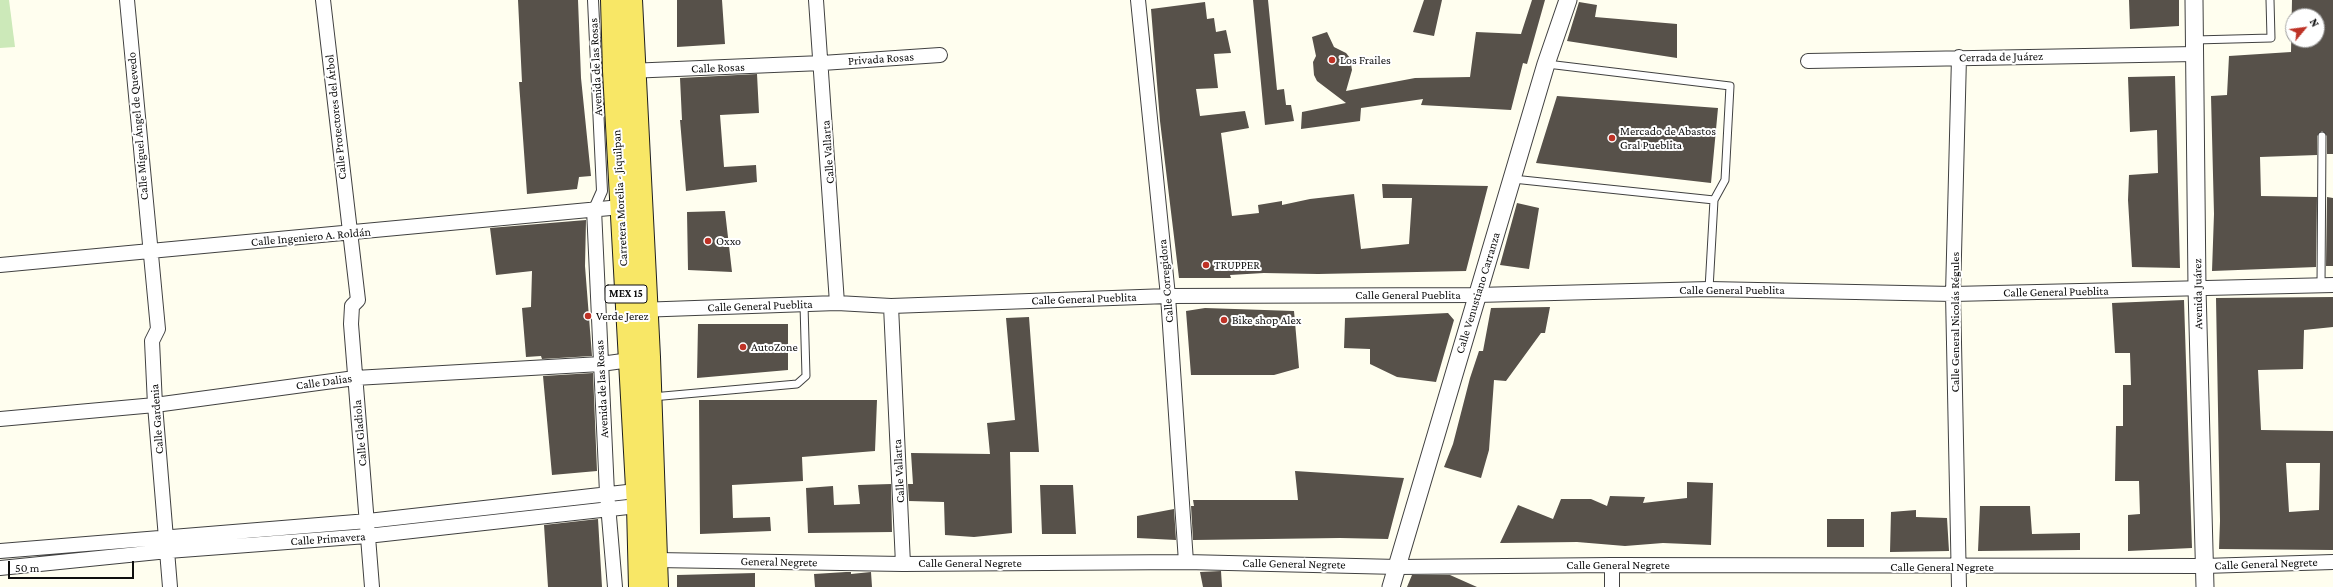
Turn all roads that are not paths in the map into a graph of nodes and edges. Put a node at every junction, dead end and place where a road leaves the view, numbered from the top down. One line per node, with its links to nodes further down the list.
1 (127, 0): 24 (street, Calle Miguel Ángel de Quevedo)
2 (323, 0): 23 (street, Calle Protectores del Árbol)
3 (593, 0): 22 (street, Avenida de las Rosas)
4 (612, 0): 17 (main road, Carretera Morelia - Jiquilpan / MEX 15)
5 (631, 0): 17 (main road, Carretera Morelia - Jiquilpan / MEX 15)
6 (816, 0): 15 (street, Calle Vallarta)
7 (1138, 0): 31 (street, Calle Corregidora)
8 (1568, 0): 16 (street, Calle Venustiano Carranza)
9 (2194, 0): 11 (street, Avenida Juárez)
10 (2270, 0): 11 (lane)
11 (2195, 47): 13 (street, Cerrada de Juárez); 27 (street, Avenida Juárez)
12 (940, 55): 15 (street, Privada Rosas)
13 (1959, 57): 14 (street, Cerrada de Juárez); 29 (street, Calle General Nicolás Régules)
14 (1808, 61)
15 (822, 63): 17 (street, Calle Rosas); 32 (street, Calle Vallarta)
16 (1546, 64): 19 (street, Calle Venustiano Carranza); 20 (lane)
17 (624, 71): 21 (main road, Carretera Morelia - Jiquilpan / MEX 15); 35 (main road, Carretera Morelia - Jiquilpan / MEX 15)
18 (2322, 136): 26 (lane)
19 (1512, 179): 20 (lane); 30 (street, Calle Venustiano Carranza)
20 (1714, 200): 28 (lane)
21 (621, 207): 22 (street, Calle Ingeniero A. Roldán); 35 (main road, Carretera Morelia - Jiquilpan / MEX 15)
22 (594, 209): 23 (street, Calle Ingeniero A. Roldán); 37 (street, Avenida de las Rosas)
23 (349, 234): 24 (street, Calle Ingeniero A. Roldán); 38 (street, Calle Gladiola)
24 (150, 252): 25 (street, Calle Ingeniero A. Roldán); 40 (street, Calle Gardenia)
25 (0, 265)
26 (2327, 285): 27 (street, Calle General Pueblita)
27 (2198, 288): 29 (street, Calle General Pueblita); 55 (street, Avenida Juárez)
28 (1709, 289): 29 (street, Calle General Pueblita); 30 (street, Calle General Pueblita)
29 (1953, 294): 57 (street, Calle General Nicolás Régules)
30 (1477, 295): 31 (street, Calle General Pueblita); 56 (street, Calle Venustiano Carranza)
31 (1168, 296): 34 (street, Calle General Pueblita); 51 (street, Calle Corregidora)
32 (837, 303): 33 (street, Calle General Pueblita); 34 (street, Calle General Pueblita)
33 (804, 305): 35 (street, Calle General Pueblita); 39 (lane)
34 (891, 306): 53 (street, Calle Vallarta)
35 (637, 310): 36 (main road, Carretera Morelia - Jiquilpan / MEX 15)
36 (639, 358): 37 (street, Calle Dalias); 39 (main road, Carretera Morelia - Jiquilpan / MEX 15); 43 (main road, Carretera Morelia - Jiquilpan / MEX 15)
37 (601, 364): 38 (street, Calle Dalias); 42 (street, Avenida de las Rosas)
38 (355, 378): 40 (street, Calle Dalias); 45 (street, Calle Gladiola)
39 (650, 397): 43 (main road, Carretera Morelia - Jiquilpan / MEX 15)
40 (155, 405): 41 (street, Calle Dalias); 46 (street, Calle Gardenia)
41 (0, 419)
42 (607, 493): 43 (street, Calle Primavera); 44 (street, Avenida de las Rosas); 45 (street, Calle Primavera)
43 (646, 497): 44 (street, Calle Primavera); 50 (main road, Carretera Morelia - Jiquilpan / MEX 15); 62 (main road, Carretera Morelia - Jiquilpan / MEX 15)
44 (610, 508): 47 (street, Calle Primavera); 61 (street, Avenida de las Rosas)
45 (368, 521): 46 (street, Calle Primavera); 47 (street, Calle Gladiola)
46 (166, 536): 48 (street, Calle Primavera); 49 (street, Calle Gardenia)
47 (367, 536): 49 (street, Calle Primavera); 60 (street, Calle Gladiola)
48 (0, 551)
49 (168, 551): 58 (street, Calle Primavera); 59 (street, Calle Gardenia)
50 (656, 560): 53 (street, General Negrete); 63 (main road, Carretera Morelia - Jiquilpan / MEX 15)
51 (1186, 562): 53 (street, Calle General Negrete); 56 (street, Calle General Negrete)
52 (2333, 562): 55 (street, Calle General Negrete)
53 (903, 564)
54 (1612, 565): 56 (street, Calle General Negrete); 57 (street, Calle General Negrete); 65 (street)
55 (2204, 566): 57 (street, Calle General Negrete); 67 (street, Avenida Juárez)
56 (1398, 567): 64 (street, Calle Venustiano Carranza)
57 (1959, 567): 66 (street, Calle General Nicolás Régules)
58 (0, 568)
59 (170, 587)
60 (372, 587)
61 (615, 587)
62 (640, 587)
63 (657, 587)
64 (1391, 587)
65 (1612, 587)
66 (1959, 587)
67 (2205, 587)

